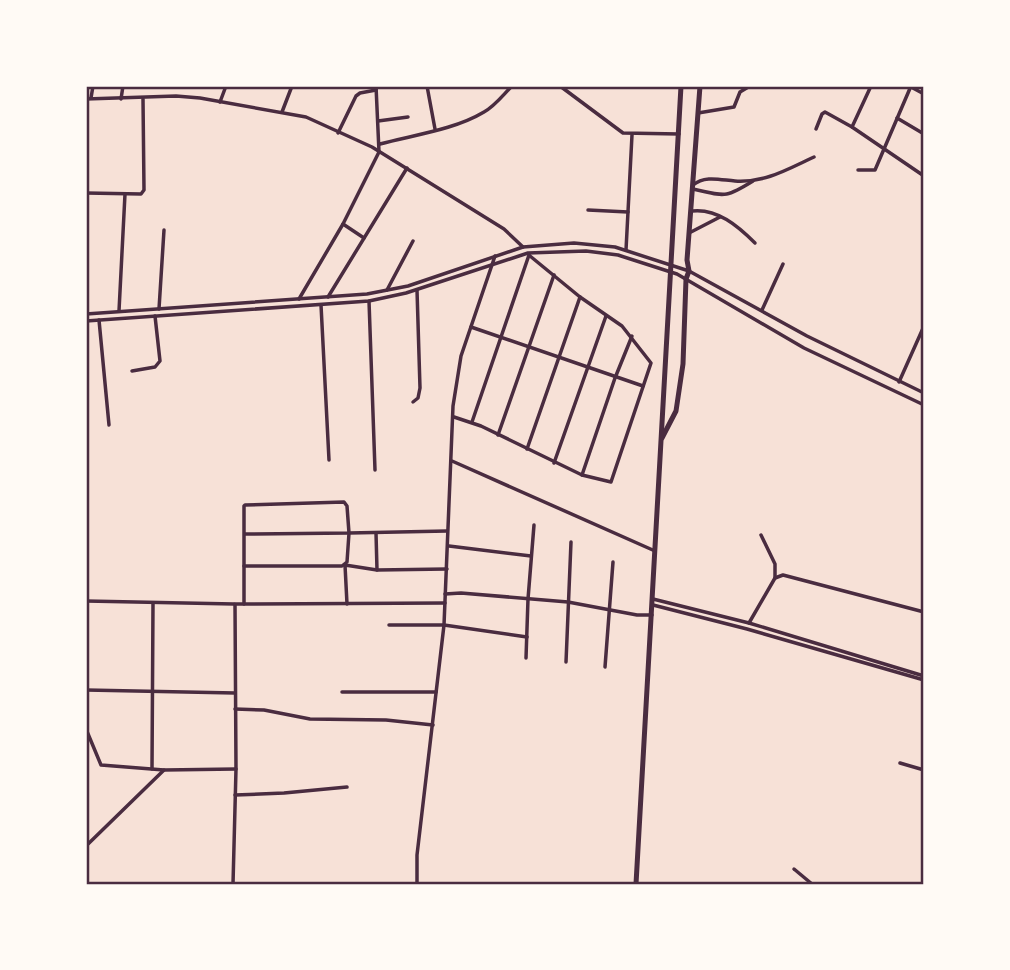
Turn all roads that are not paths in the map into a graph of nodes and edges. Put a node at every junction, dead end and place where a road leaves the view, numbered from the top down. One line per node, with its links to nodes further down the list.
1 (93, 86): 15 (street)
2 (123, 86): 16 (street)
3 (226, 86): 18 (street)
4 (292, 86): 19 (street)
5 (427, 86): 25 (street)
6 (512, 86): 25 (street)
7 (560, 86): 30 (street)
8 (681, 86): 28 (main road)
9 (700, 86): 20 (main road)
10 (750, 86): 20 (street)
11 (871, 86): 24 (street)
12 (910, 86): 14 (street); 22 (street)
13 (376, 88): 23 (street); 27 (street)
14 (924, 94)
15 (88, 98): 16 (street)
16 (121, 99): 17 (street)
17 (143, 99): 18 (street); 41 (street)
18 (220, 102): 19 (street)
19 (282, 112): 27 (street)
20 (698, 113): 39 (main road)
21 (408, 117): 23 (street)
22 (897, 118): 29 (street); 32 (street)
23 (378, 121): 31 (street)
24 (852, 127): 26 (street); 32 (street)
25 (435, 129): 31 (street)
26 (816, 129)
27 (338, 132): 33 (street)
28 (679, 134): 30 (street); 56 (main road)
29 (924, 134)
30 (632, 135): 44 (street)
31 (380, 144): 33 (street)
32 (884, 149): 36 (street); 37 (street)
33 (379, 152): 35 (street); 46 (street)
34 (814, 157): 38 (street)
35 (407, 168): 49 (street); 52 (street)
36 (858, 170)
37 (924, 176)
38 (755, 180): 39 (street); 39 (street)
39 (693, 187): 43 (main road)
40 (86, 193): 41 (street)
41 (125, 194): 73 (street)
42 (589, 210): 44 (street)
43 (692, 211): 45 (street); 48 (main road)
44 (628, 212): 53 (street)
45 (720, 217): 48 (street); 51 (street)
46 (342, 224): 49 (street); 67 (street)
47 (164, 230): 71 (street)
48 (691, 232): 59 (main road)
49 (364, 238): 65 (street)
50 (413, 242): 63 (street)
51 (755, 243)
52 (523, 247): 53 (street); 55 (street)
53 (626, 250): 56 (street)
54 (529, 255): 57 (street); 60 (street); 61 (street); 83 (street)
55 (495, 256): 57 (street); 63 (street)
56 (671, 263): 59 (street); 60 (main road)
57 (494, 264): 64 (street); 81 (street)
58 (783, 264): 72 (street)
59 (689, 271): 62 (main road); 72 (street)
60 (671, 273): 62 (street); 94 (main road)
61 (554, 274): 66 (street); 84 (street)
62 (686, 279): 93 (street); 95 (main road)
63 (387, 290): 65 (street)
64 (417, 290): 68 (street); 92 (street)
65 (328, 297): 67 (street)
66 (580, 297): 76 (street); 85 (street)
67 (299, 299): 69 (street)
68 (369, 301): 70 (street); 105 (street)
69 (225, 304): 71 (street); 74 (street)
70 (321, 305): 74 (street); 102 (street)
71 (159, 309): 73 (street)
72 (762, 310): 89 (street)
73 (119, 312): 75 (street)
74 (225, 312): 77 (street)
75 (86, 314)
76 (607, 315): 82 (street); 86 (street)
77 (155, 316): 78 (street); 87 (street)
78 (99, 320): 79 (street); 98 (street)
79 (86, 321)
80 (924, 326): 89 (street)
81 (471, 327): 83 (street); 96 (street)
82 (632, 336): 88 (street); 90 (street)
83 (500, 337): 84 (street); 97 (street)
84 (529, 348): 85 (street); 99 (street)
85 (558, 359): 86 (street); 101 (street)
86 (587, 367): 88 (street); 104 (street)
87 (132, 371)
88 (615, 378): 90 (street); 106 (street)
89 (899, 382): 91 (street)
90 (643, 386): 106 (street)
91 (924, 393)
92 (413, 402)
93 (924, 405)
94 (663, 410): 95 (main road); 100 (main road)
95 (676, 411): 100 (main road)
96 (453, 417): 97 (street); 103 (street)
97 (472, 423): 99 (street)
98 (109, 425)
99 (498, 435): 101 (street)
100 (661, 441): 115 (main road)
101 (527, 449): 104 (street)
102 (329, 460)
103 (451, 461): 108 (street); 115 (street)
104 (554, 463): 106 (street)
105 (374, 470)
106 (582, 475)
107 (534, 525): 116 (street)
108 (447, 531): 110 (street); 114 (street)
109 (349, 533): 110 (street); 111 (street); 111 (street); 118 (street)
110 (376, 533): 120 (street)
111 (245, 534): 119 (street)
112 (761, 535): 122 (street)
113 (572, 542): 126 (street)
114 (449, 546): 116 (street); 121 (street)
115 (655, 551): 127 (main road)
116 (531, 556): 124 (street)
117 (613, 562): 133 (street)
118 (345, 565): 119 (street); 120 (street); 132 (street)
119 (244, 566): 131 (street)
120 (377, 569): 121 (street)
121 (447, 569): 123 (street)
122 (775, 578): 134 (street); 138 (street)
123 (445, 594): 124 (street); 128 (street)
124 (528, 599): 126 (street); 139 (street)
125 (86, 601): 129 (street)
126 (568, 602): 133 (street); 141 (street)
127 (653, 602): 135 (main road); 138 (street)
128 (445, 603): 132 (street); 137 (street)
129 (153, 604): 130 (street); 145 (street)
130 (235, 604): 131 (street); 148 (street)
131 (244, 604): 132 (street)
132 (347, 604)
133 (609, 609): 135 (street); 142 (street)
134 (924, 612)
135 (652, 615): 163 (main road)
136 (389, 625): 137 (street)
137 (444, 625): 139 (street); 147 (street)
138 (748, 626): 143 (street)
139 (527, 637): 140 (street)
140 (526, 658)
141 (566, 662)
142 (605, 667)
143 (924, 678)
144 (86, 690): 145 (street)
145 (153, 691): 148 (street); 153 (street)
146 (342, 692): 147 (street)
147 (436, 692): 150 (street)
148 (235, 693): 149 (street)
149 (235, 709): 150 (street); 154 (street)
150 (433, 725): 162 (street)
151 (86, 729): 153 (street)
152 (900, 763): 156 (street)
153 (152, 769): 155 (street)
154 (236, 769): 155 (street); 158 (street)
155 (164, 770): 159 (street)
156 (924, 770)
157 (347, 787): 158 (street)
158 (235, 794): 161 (street)
159 (86, 846)
160 (794, 869): 164 (street)
161 (233, 884)
162 (417, 884)
163 (636, 884)
164 (813, 884)

